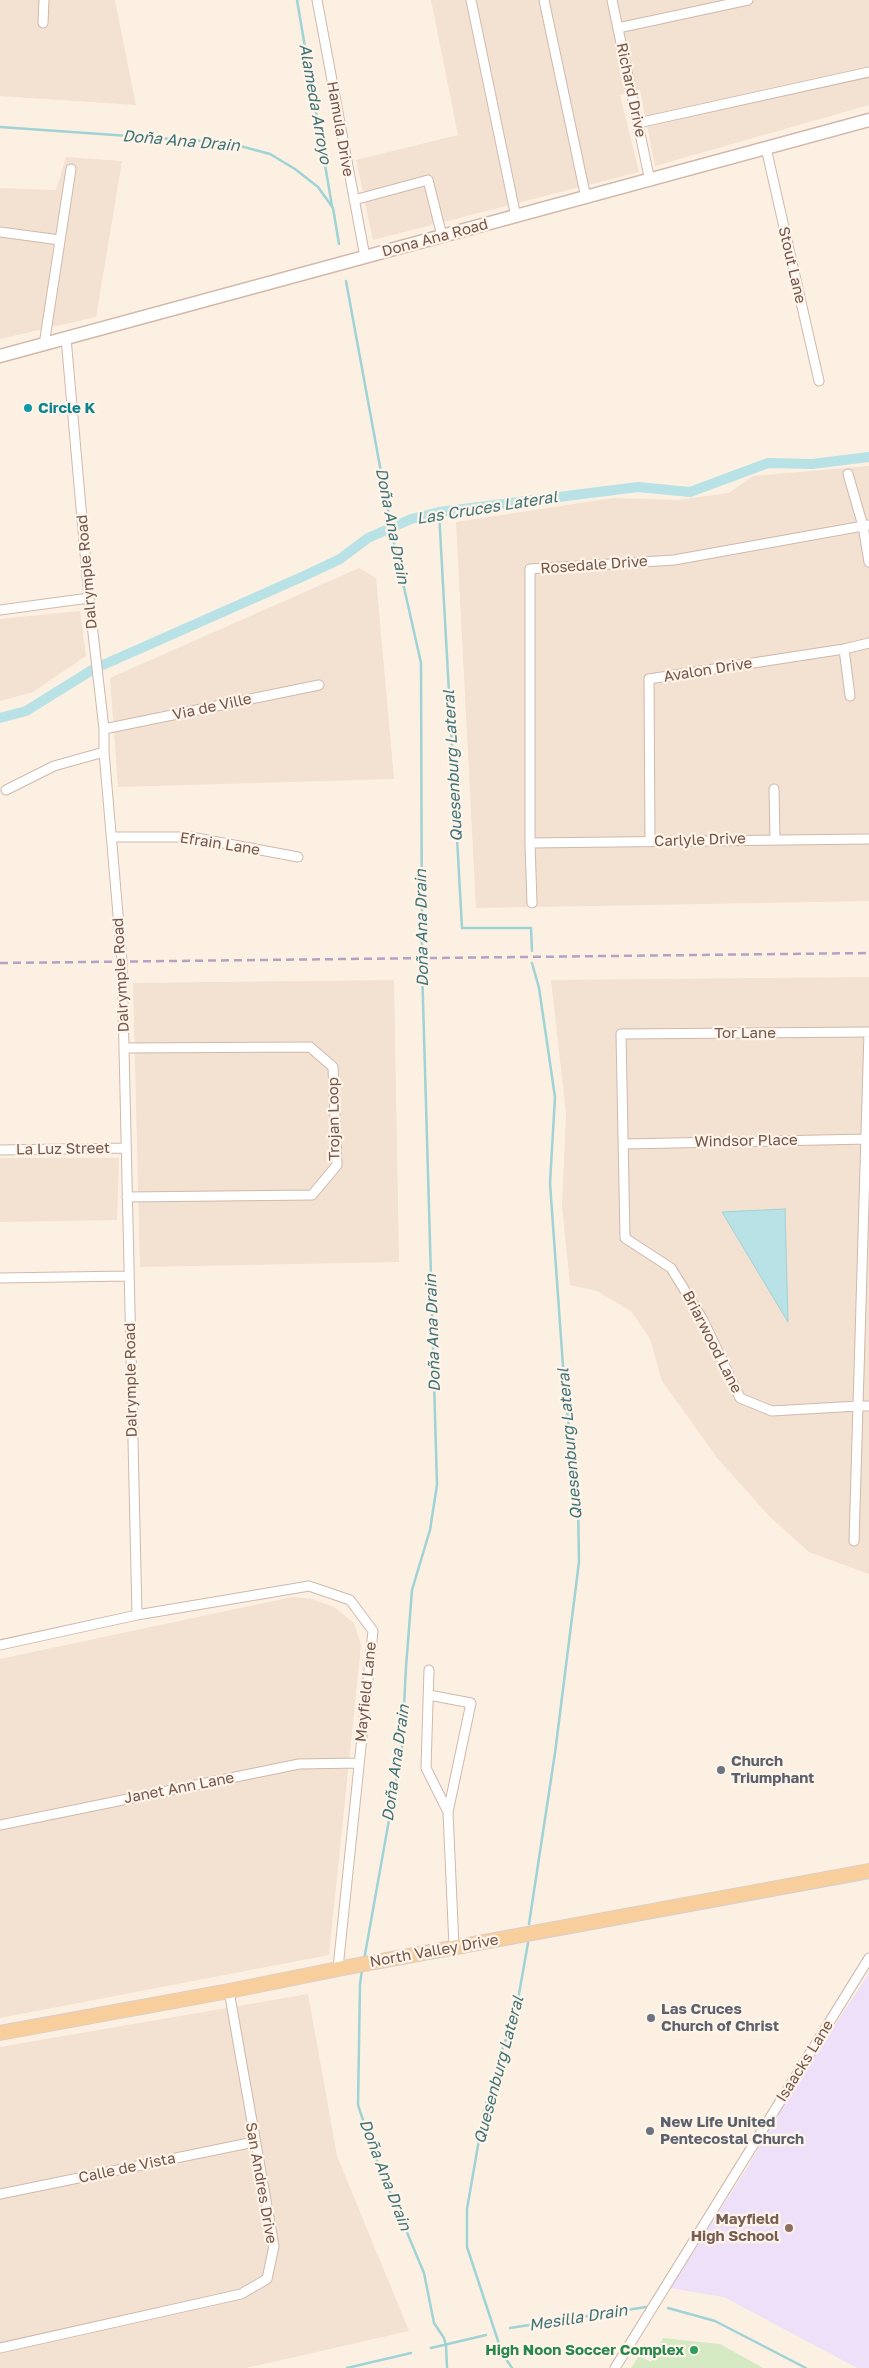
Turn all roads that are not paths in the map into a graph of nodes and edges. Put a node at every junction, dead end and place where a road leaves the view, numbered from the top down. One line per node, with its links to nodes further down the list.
1 (44, 0): 7 (street)
2 (316, 0): 16 (street, Hamula Drive)
3 (471, 0): 17 (street)
4 (544, 0): 15 (street)
5 (612, 0): 8 (street, Richard Drive)
6 (748, 0): 8 (street)
7 (43, 23)
8 (618, 28): 11 (street, Richard Drive)
9 (869, 72): 11 (street)
10 (869, 120): 12 (street, Dona Ana Road)
11 (638, 123): 14 (street, Richard Drive)
12 (766, 148): 14 (street, Dona Ana Road); 25 (street, Stout Lane)
13 (71, 170): 20 (street)
14 (650, 181): 15 (street, Dona Ana Road)
15 (586, 198): 17 (street, Dona Ana Road)
16 (354, 200): 19 (street); 21 (street, Hamula Drive)
17 (516, 217): 19 (street, Dona Ana Road)
18 (0, 232): 20 (street)
19 (442, 236): 21 (street, Dona Ana Road)
20 (60, 240): 23 (street)
21 (365, 257): 22 (street, Dona Ana Road)
22 (66, 338): 23 (street, Dona Ana Road); 29 (street, Dalrymple Road)
23 (44, 345): 24 (street, Dona Ana Road)
24 (0, 356)
25 (819, 381)
26 (848, 474): 27 (street)
27 (866, 525): 28 (street); 43 (street, Rosedale Drive)
28 (869, 562)
29 (89, 598): 30 (street); 35 (street, Dalrymple Road)
30 (0, 610)
31 (869, 643): 32 (street, Avalon Drive)
32 (844, 649): 34 (street); 42 (street, Avalon Drive)
33 (319, 685): 35 (street, Via de Ville)
34 (850, 696)
35 (104, 729): 36 (street, Dalrymple Road)
36 (104, 752): 38 (street); 39 (street, Dalrymple Road)
37 (774, 789): 40 (street)
38 (6, 790)
39 (112, 837): 44 (street, Efrain Lane); 48 (street, Dalrymple Road)
40 (775, 838): 41 (street, Carlyle Drive); 42 (street, Carlyle Drive)
41 (869, 839)
42 (650, 842): 43 (street, Carlyle Drive)
43 (530, 843): 45 (street, Rosedale Drive)
44 (298, 857)
45 (532, 903)
46 (869, 1032): 47 (street, Tor Lane); 49 (street)
47 (621, 1034): 50 (street, Briarwood Lane)
48 (125, 1048): 51 (street, Dalrymple Road); 53 (street, Trojan Loop)
49 (867, 1139): 50 (street, Windsor Place); 56 (street)
50 (624, 1144): 56 (street, Briarwood Lane)
51 (126, 1148): 52 (street, La Luz Street); 53 (street, Dalrymple Road)
52 (0, 1150)
53 (127, 1197): 54 (street, Dalrymple Road)
54 (128, 1276): 55 (street); 59 (street, Dalrymple Road)
55 (0, 1278)
56 (858, 1406): 57 (street, Briarwood Lane); 58 (street)
57 (869, 1406)
58 (854, 1541)
59 (137, 1614): 60 (street, Mayfield Lane); 63 (street, Mayfield Lane)
60 (0, 1645)
61 (429, 1670): 62 (street)
62 (428, 1695): 64 (street); 64 (street)
63 (359, 1763): 65 (street, Janet Ann Lane); 69 (street, Mayfield Lane)
64 (448, 1812): 67 (street)
65 (0, 1825)
66 (869, 1871): 67 (main road, North Valley Drive)
67 (454, 1947): 69 (main road, North Valley Drive)
68 (869, 1958): 75 (street, Isaacks Lane)
69 (343, 1968): 70 (main road, North Valley Drive)
70 (229, 1991): 71 (main road, North Valley Drive); 72 (street, San Andres Drive)
71 (0, 2034)
72 (254, 2142): 73 (street, Calle de Vista); 74 (street, San Andres Drive)
73 (0, 2194)
74 (0, 2348)
75 (615, 2368)

